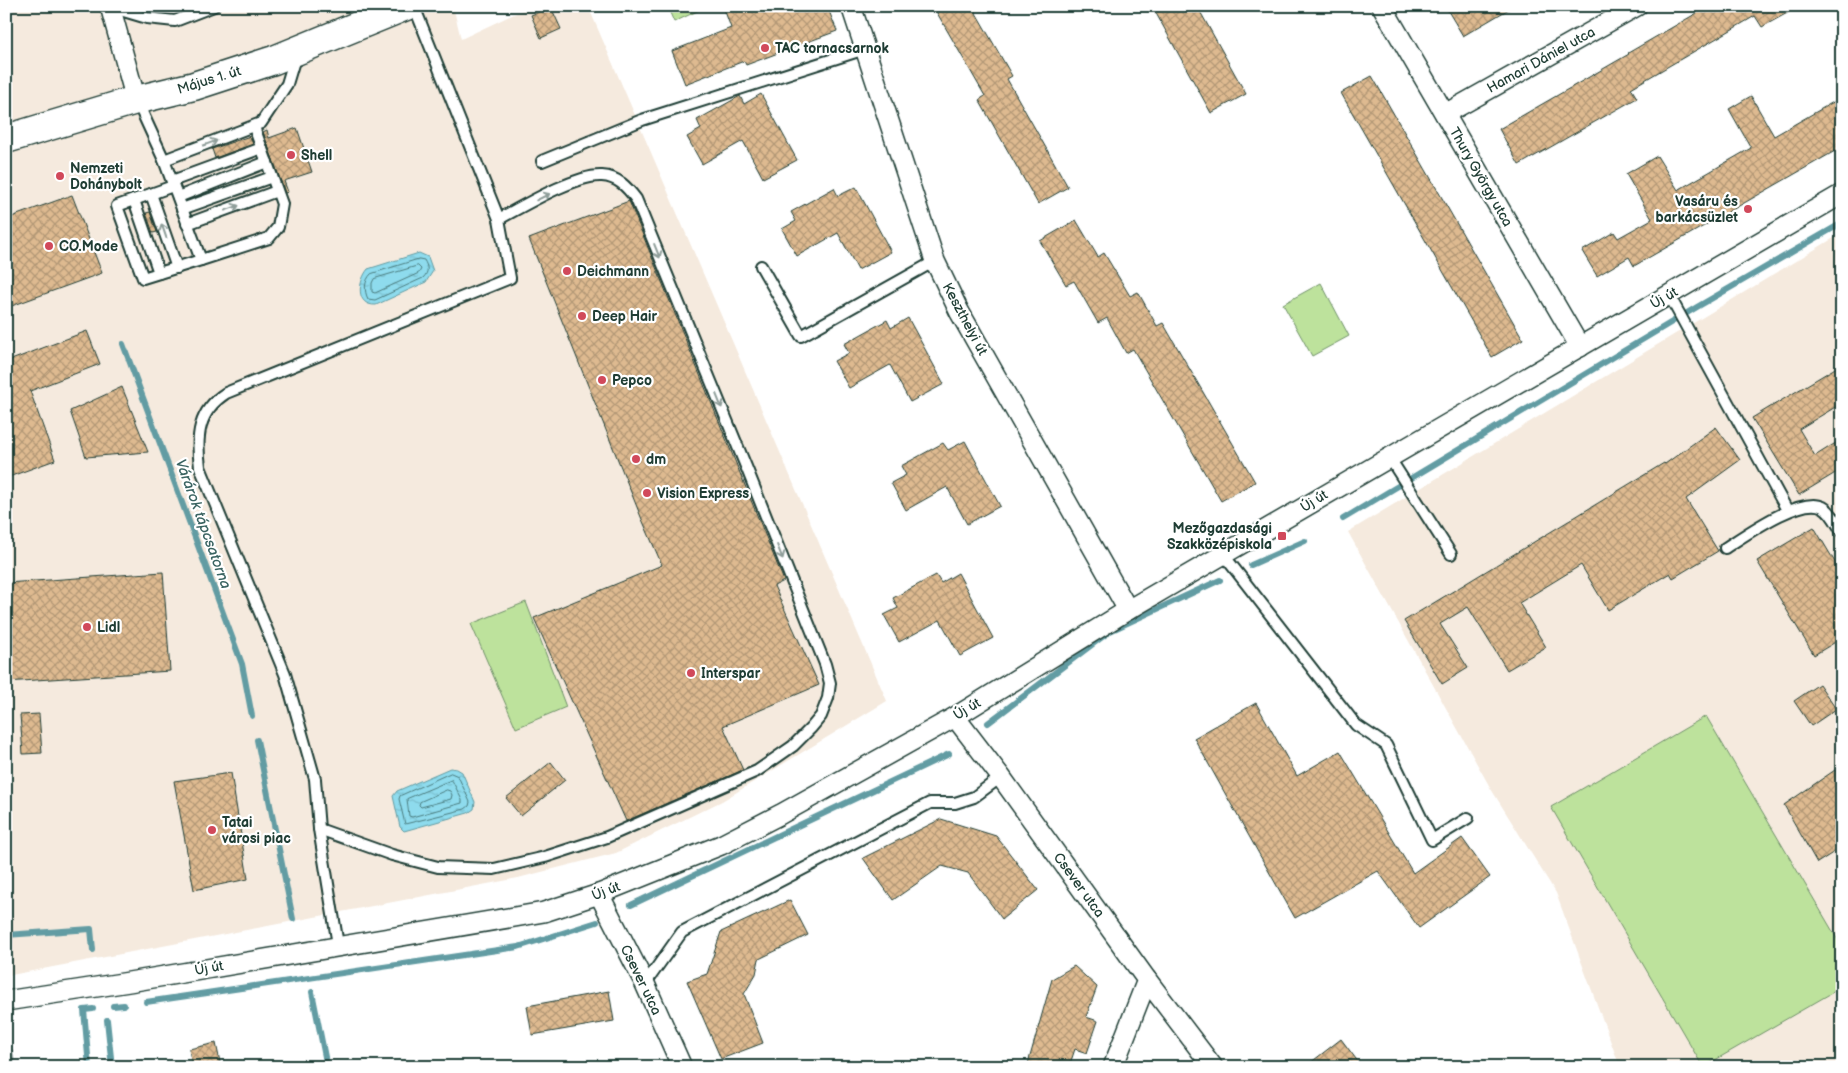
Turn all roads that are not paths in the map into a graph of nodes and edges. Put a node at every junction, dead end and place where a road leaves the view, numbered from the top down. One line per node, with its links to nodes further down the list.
1 (214, 6): 7 (lane)
2 (406, 6): 9 (main road, Május 1. út)
3 (414, 6): 26 (lane)
4 (851, 6): 8 (street, Keszthelyi út)
5 (1382, 6): 11 (street, Thury György utca)
6 (1637, 6): 11 (street, Hamari Dániel utca)
7 (110, 7): 10 (street)
8 (865, 49): 16 (lane); 29 (street, Keszthelyi út)
9 (297, 51): 10 (main road, Május 1. út); 12 (lane)
10 (136, 100): 13 (main road, Május 1. út); 15 (lane)
11 (1445, 114): 34 (street, Thury György utca)
12 (254, 127): 14 (lane); 15 (lane, one-way to 12)
13 (6, 139)
14 (262, 148): 17 (lane); 19 (lane)
15 (164, 160): 19 (lane)
16 (542, 161)
17 (267, 162): 18 (lane); 23 (lane)
18 (272, 177): 20 (lane); 25 (lane)
19 (172, 183): 21 (lane); 23 (lane)
20 (277, 192): 27 (lane, one-way to 20); 28 (lane)
21 (151, 194): 24 (lane); 31 (lane, one-way to 21)
22 (1842, 194): 33 (street, Új út)
23 (178, 197): 25 (lane)
24 (134, 200): 32 (lane); 32 (lane)
25 (182, 209): 27 (lane)
26 (499, 218): 45 (lane); 45 (lane, one-way to 45)
27 (187, 224): 28 (lane)
28 (201, 260): 31 (lane)
29 (935, 261): 30 (lane); 41 (street, Keszthelyi út)
30 (760, 266)
31 (177, 268): 32 (lane)
32 (160, 273)
33 (1674, 302): 34 (street, Új út); 36 (lane)
34 (1580, 347): 35 (street, Új út)
35 (1389, 457): 39 (street, Új út); 40 (lane)
36 (1787, 510): 37 (lane); 38 (lane)
37 (1842, 532)
38 (1725, 548)
39 (1223, 554): 41 (street, Új út); 44 (lane)
40 (1451, 554)
41 (1128, 610): 42 (street, Új út)
42 (955, 717): 43 (street, Csever utca); 46 (street, Új út)
43 (1001, 777): 48 (street, Csever utca); 49 (lane)
44 (1468, 818)
45 (319, 829): 47 (lane)
46 (599, 894): 47 (street, Új út); 49 (street, Csever utca)
47 (338, 945): 50 (street, Új út)
48 (1147, 980): 52 (street, Csever utca); 55 (street)
49 (645, 984): 54 (street, Csever utca)
50 (6, 1001)
51 (6, 1053): 53 (lane)
52 (1200, 1059): 56 (street, Csever utca)
53 (8, 1067)
54 (682, 1067)
55 (1113, 1067)
56 (1214, 1067)

